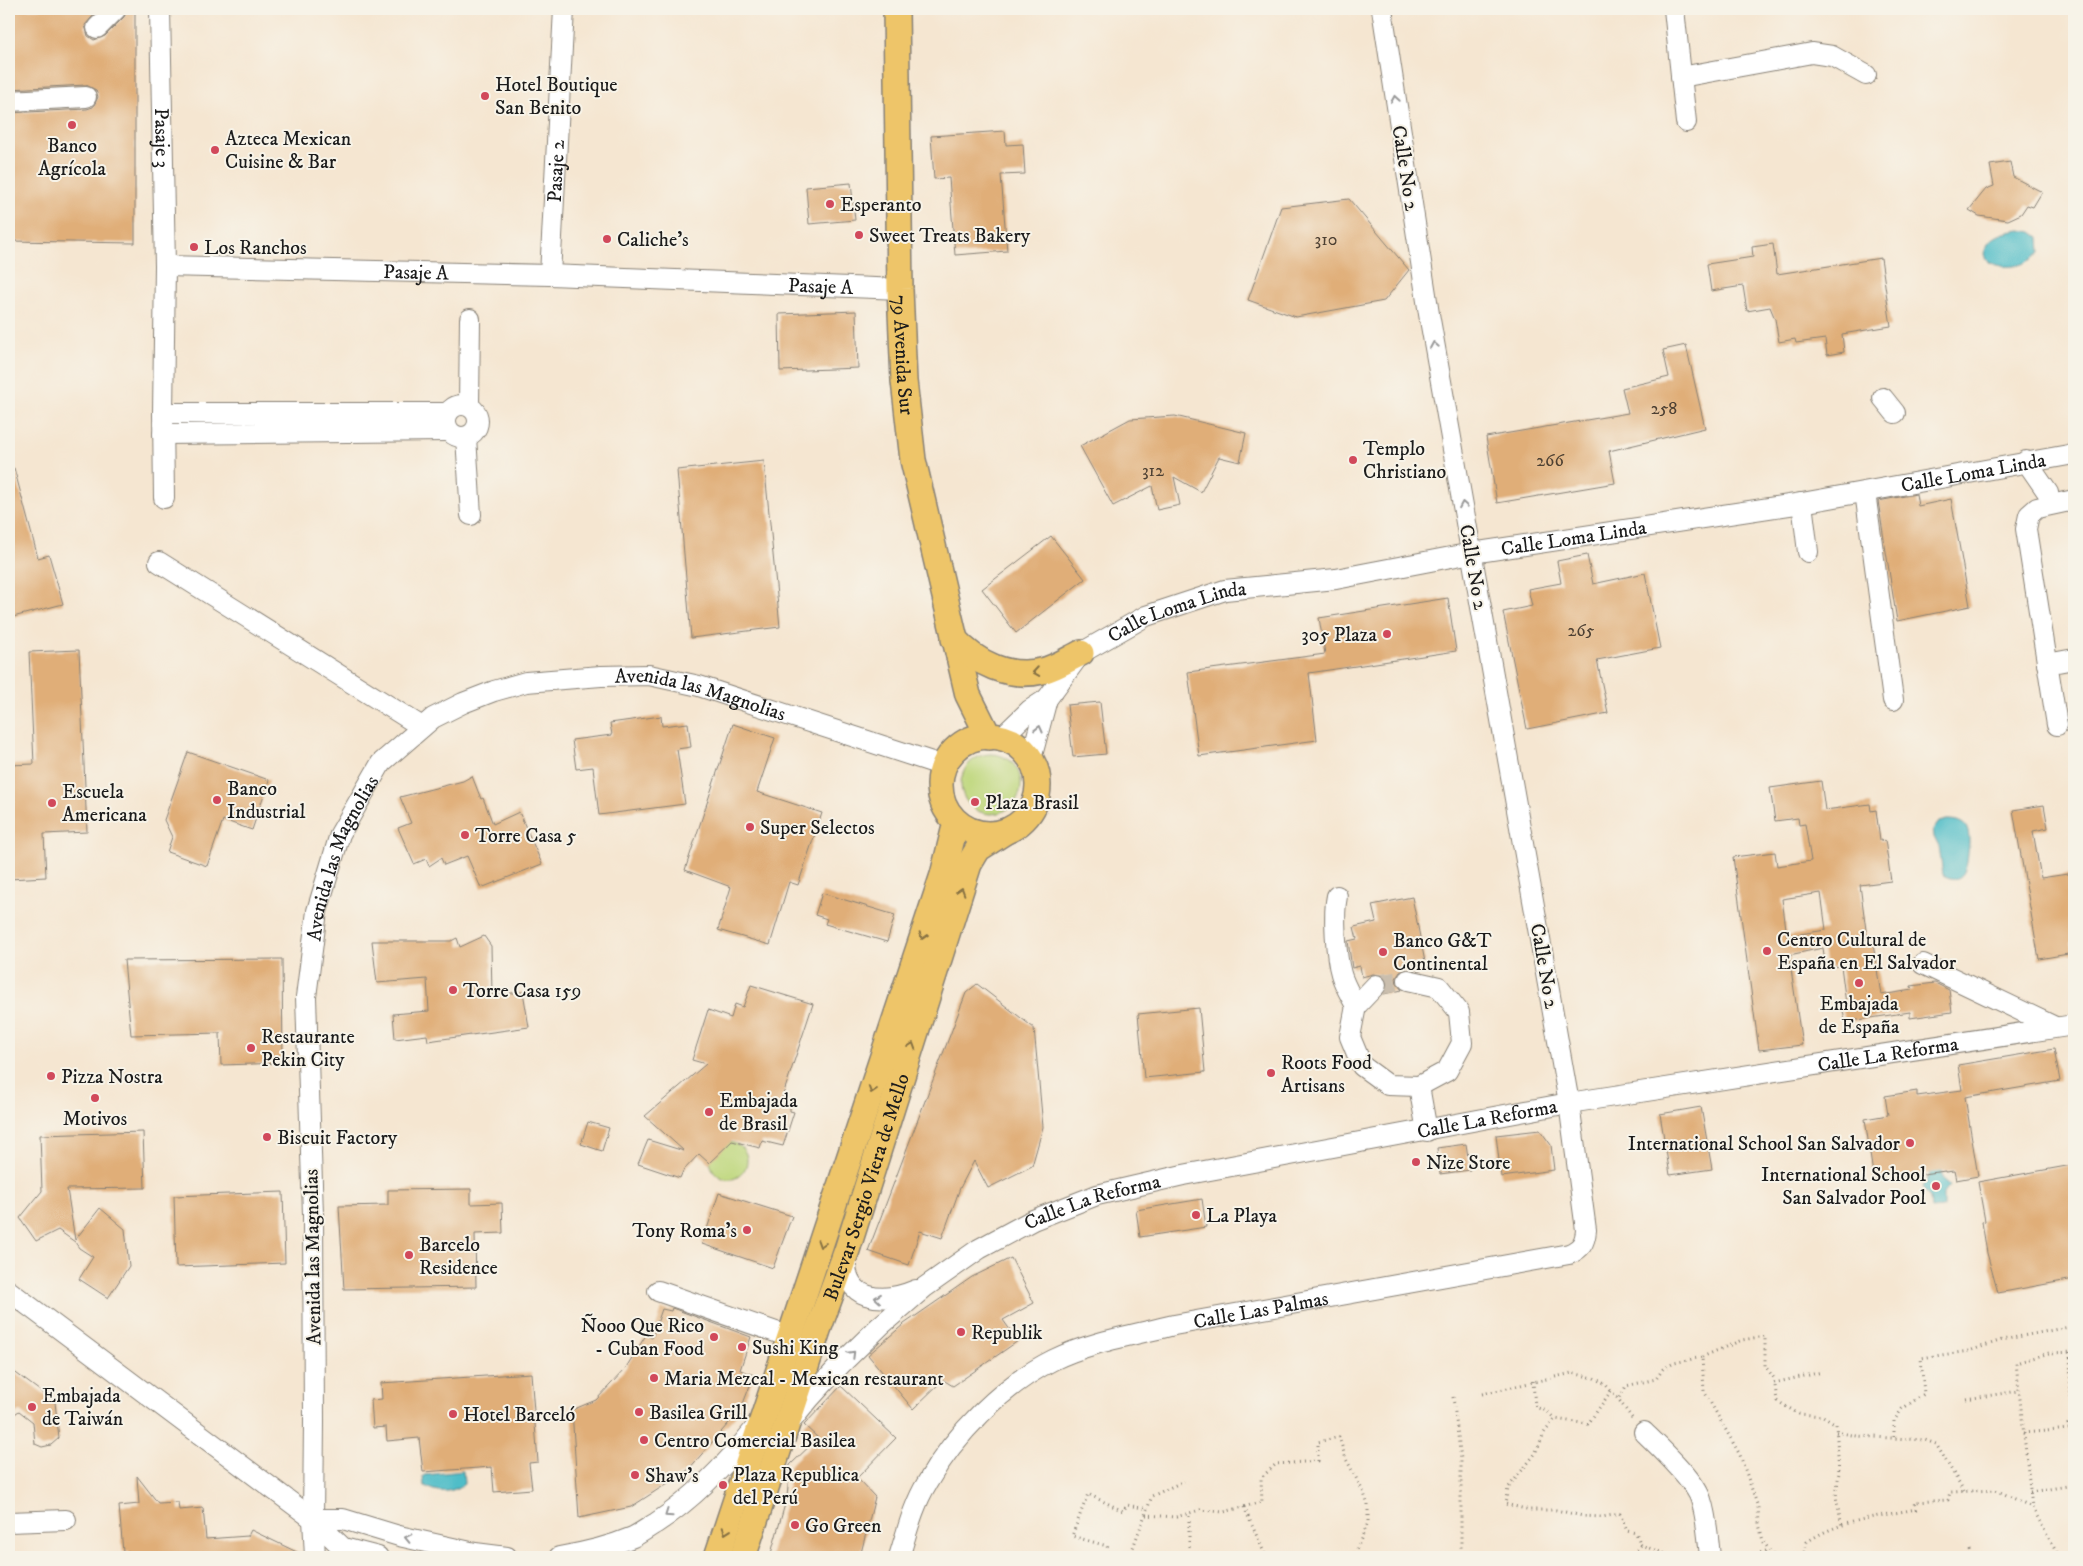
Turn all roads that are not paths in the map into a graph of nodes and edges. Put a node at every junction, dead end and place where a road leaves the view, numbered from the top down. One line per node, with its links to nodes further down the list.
1 (116, 9): 8 (street)
2 (160, 9): 15 (street, Pasaje 3)
3 (564, 9): 16 (street, Pasaje 2)
4 (896, 9): 17 (main road, 79 Avenida Sur)
5 (1368, 9): 9 (street, Calle No 2)
6 (1382, 9): 9 (street, Calle No 2)
7 (1674, 9): 11 (street)
8 (97, 28)
9 (1384, 30): 32 (street, Calle No 2, one-way to 9)
10 (1866, 75): 11 (street)
11 (1680, 78): 14 (street)
12 (86, 97): 13 (street)
13 (9, 101)
14 (1686, 122)
15 (165, 266): 16 (street, Pasaje A); 20 (street)
16 (550, 275): 17 (street, Pasaje A)
17 (900, 289): 34 (main road, 79 Avenida Sur)
18 (470, 319): 19 (street)
19 (469, 406): 21 (street); 21 (street)
20 (163, 413): 21 (street); 22 (street)
21 (454, 427): 22 (street); 30 (street)
22 (163, 434): 26 (street)
23 (2074, 454): 24 (street, Calle Loma Linda)
24 (2026, 462): 25 (street, Calle Loma Linda); 29 (street)
25 (1865, 492): 28 (street, Calle Loma Linda); 40 (street)
26 (164, 498)
27 (2074, 500): 29 (street)
28 (1802, 502): 31 (street); 32 (street, Calle Loma Linda)
29 (2050, 504): 37 (street)
30 (471, 515)
31 (1808, 552)
32 (1472, 553): 35 (street, Calle Loma Linda); 55 (street, Calle No 2)
33 (159, 562): 42 (street)
34 (954, 639): 35 (main road, one-way to 34); 38 (main road, 79 Avenida Sur)
35 (1081, 653): 39 (street, Calle Loma Linda)
36 (2074, 659): 37 (street)
37 (2047, 664): 41 (street)
38 (968, 695): 43 (main road, 79 Avenida Sur); 44 (main road, 79 Avenida Sur)
39 (1047, 699): 43 (street, Calle Loma Linda); 45 (street, Calle Loma Linda, one-way to 39)
40 (1893, 700)
41 (2057, 725)
42 (422, 727): 44 (street, Avenida las Magnolias); 64 (street, Avenida las Magnolias)
43 (995, 737): 44 (main road); 45 (main road)
44 (949, 758): 46 (main road)
45 (1031, 759): 47 (main road)
46 (956, 822): 47 (main road); 61 (main road, Bulevar Sergio Viera de Mello, one-way to 61)
47 (1006, 831): 57 (main road, Bulevar Sergio Viera de Mello, one-way to 47)
48 (1337, 896): 52 (street)
49 (1923, 964): 53 (street)
50 (1408, 980): 54 (street)
51 (1376, 985): 52 (street)
52 (1356, 1006): 54 (street)
53 (2065, 1026): 55 (street, Calle La Reforma)
54 (1419, 1086): 56 (street)
55 (1569, 1103): 56 (street, Calle La Reforma); 73 (street, Calle Las Palmas)
56 (1427, 1131): 58 (street, Calle La Reforma)
57 (847, 1250): 58 (street, Calle La Reforma, one-way to 57); 62 (main road, Bulevar Sergio Viera de Mello)
58 (925, 1287): 62 (street, Calle La Reforma, one-way to 58)
59 (9, 1291): 64 (street)
60 (658, 1291): 61 (street)
61 (790, 1337): 62 (main road, Bulevar Sergio Viera de Mello)
62 (774, 1423): 70 (street, Calle La Reforma, one-way to 70); 71 (main road, Bulevar Sergio Viera de Mello, one-way to 71); 72 (main road, Bulevar Sergio Viera de Mello)
63 (1644, 1432): 74 (street)
64 (313, 1519): 67 (street, Avenida las Magnolias); 68 (street); 69 (street, one-way to 64)
65 (66, 1520): 66 (street)
66 (9, 1522)
67 (315, 1557)
68 (378, 1557)
69 (507, 1557)
70 (559, 1557)
71 (717, 1557)
72 (743, 1557)
73 (899, 1557)
74 (1710, 1557)

